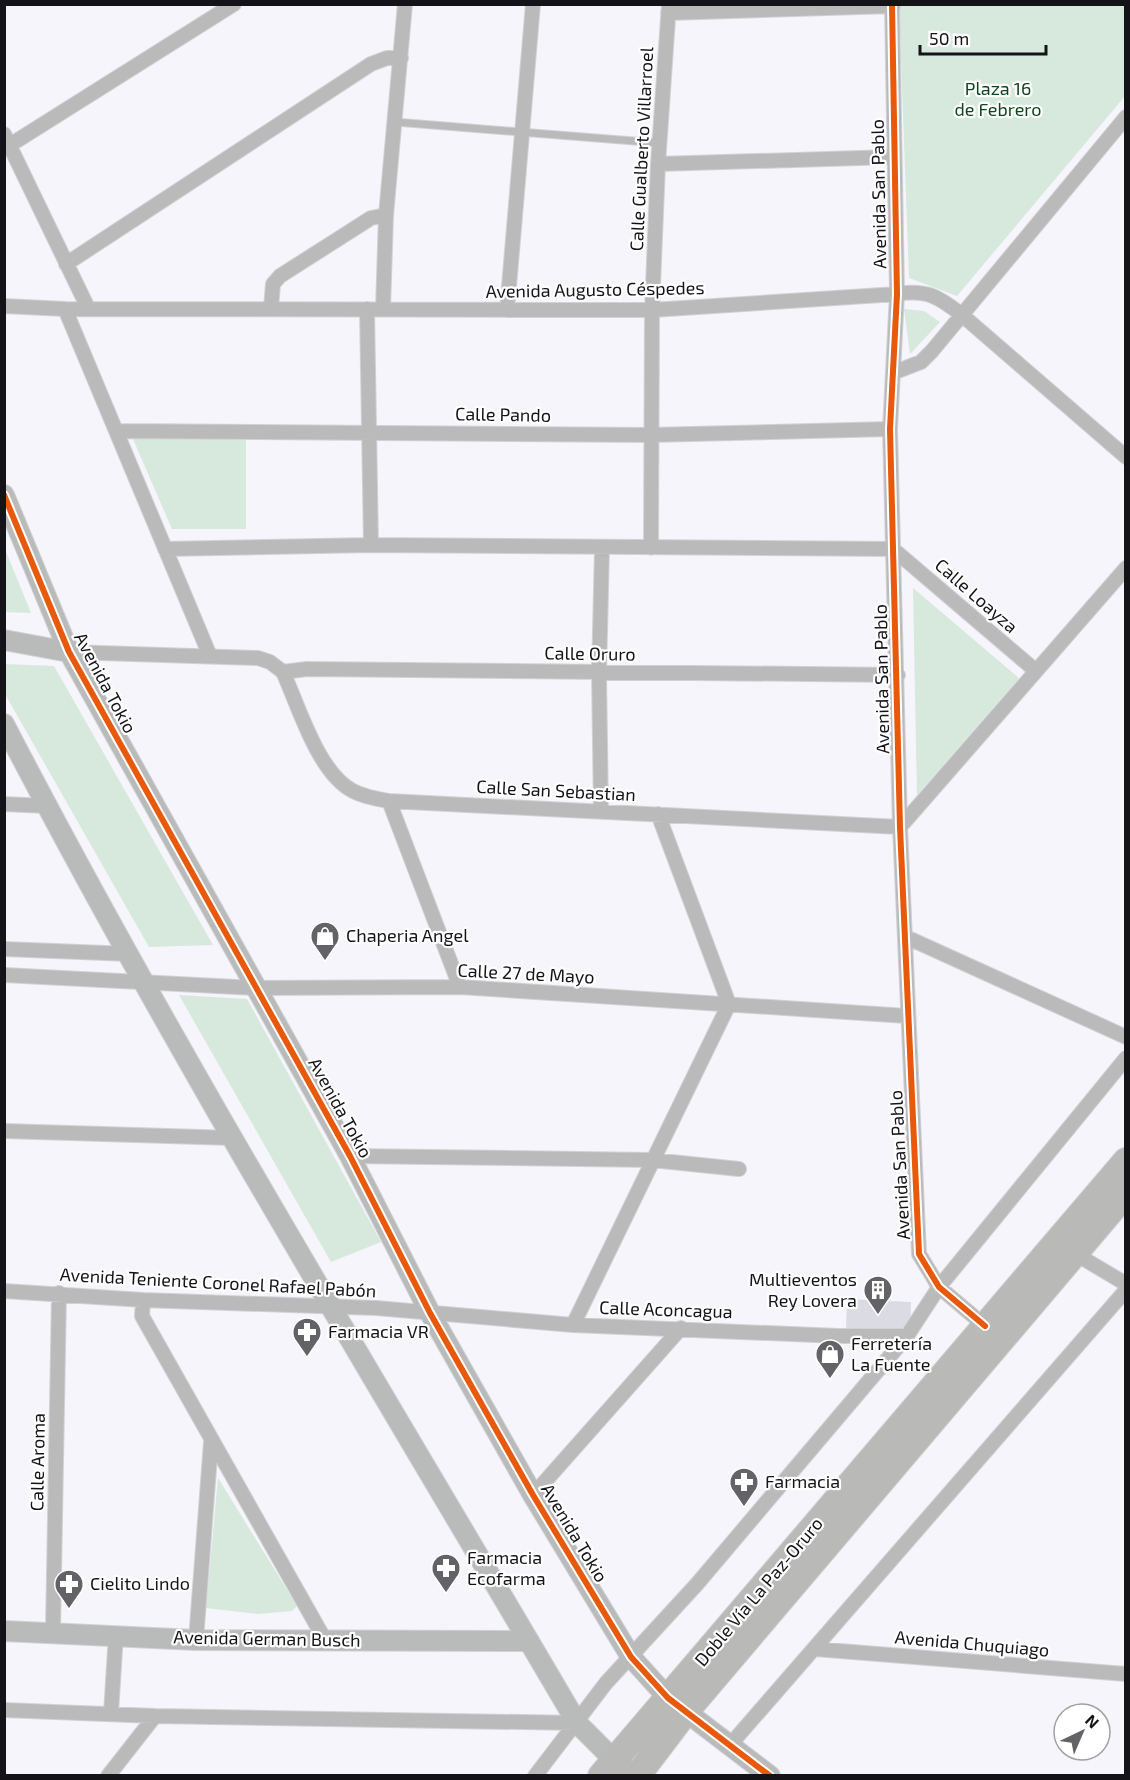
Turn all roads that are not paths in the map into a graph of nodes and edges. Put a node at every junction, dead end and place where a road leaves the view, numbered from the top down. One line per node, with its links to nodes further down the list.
1 (234, 4): 10 (street)
2 (405, 4): 6 (street)
3 (533, 4): 9 (street)
4 (892, 5): 5 (street); 12 (street, Avenida San Pablo)
5 (668, 9): 11 (street, Calle Gualberto Villarroel)
6 (401, 58): 8 (street); 15 (street)
7 (1125, 117): 25 (street)
8 (395, 122): 9 (lane); 14 (street)
9 (522, 132): 11 (lane); 23 (street)
10 (7, 139): 15 (street)
11 (659, 143): 13 (street, Calle Gualberto Villarroel)
12 (893, 157): 13 (street); 16 (street, Avenida San Pablo)
13 (658, 164): 24 (street, Calle Gualberto Villarroel)
14 (386, 215): 19 (street); 22 (street)
15 (66, 264): 18 (street)
16 (897, 294): 24 (street, Avenida Augusto Céspedes); 25 (street, Avenida Augusto Céspedes); 26 (street, Avenida San Pablo)
17 (4, 306): 20 (street, Avenida Augusto Céspedes)
18 (88, 308): 19 (street, Avenida Augusto Céspedes); 20 (street, Avenida Augusto Céspedes)
19 (271, 308): 21 (street, Avenida Augusto Céspedes)
20 (65, 309): 28 (street)
21 (367, 309): 22 (street, Avenida Augusto Céspedes); 29 (street)
22 (383, 309): 23 (street, Avenida Augusto Céspedes)
23 (507, 310): 24 (street, Avenida Augusto Céspedes)
24 (652, 310): 30 (street, Calle Gualberto Villarroel)
25 (962, 315): 26 (street); 31 (street, Avenida Augusto Céspedes)
26 (895, 372): 27 (street, Avenida San Pablo)
27 (890, 429): 30 (street, Calle Pando); 37 (street, Avenida San Pablo)
28 (116, 431): 29 (street, Calle Pando); 36 (street)
29 (369, 432): 30 (street, Calle Pando); 33 (street)
30 (650, 435): 35 (street, Calle Gualberto Villarroel)
31 (1125, 457)
32 (4, 495): 40 (street, Avenida Tokio)
33 (371, 545): 34 (street); 36 (street)
34 (602, 548): 35 (street); 44 (street)
35 (651, 548): 37 (street)
36 (165, 549): 41 (street)
37 (893, 549): 42 (street, Calle Loayza); 45 (street, Avenida San Pablo)
38 (1125, 568): 42 (street)
39 (4, 640): 40 (street)
40 (69, 652): 41 (street); 59 (street, Avenida Tokio)
41 (210, 656): 43 (street)
42 (1036, 671): 52 (street)
43 (283, 672): 44 (street, Calle Oruro); 47 (street, Calle San Sebastian)
44 (599, 673): 45 (street, Calle Oruro); 50 (street)
45 (898, 675): 52 (street, Avenida San Pablo)
46 (4, 724): 49 (street)
47 (389, 801): 50 (street, Calle San Sebastian); 58 (street)
48 (4, 804): 49 (street)
49 (47, 806): 55 (street)
50 (601, 812): 51 (street, Calle San Sebastian)
51 (658, 814): 52 (street, Calle San Sebastian); 60 (street)
52 (900, 827): 53 (street, Avenida San Pablo)
53 (906, 937): 61 (street, Avenida San Pablo); 62 (street)
54 (4, 950): 55 (street)
55 (130, 954): 57 (street)
56 (4, 975): 57 (street, Calle 27 de Mayo)
57 (143, 980): 59 (street, Calle 27 de Mayo); 65 (street)
58 (460, 987): 59 (street, Calle 27 de Mayo); 60 (street, Calle 27 de Mayo)
59 (256, 988): 66 (street, Avenida Tokio)
60 (729, 1004): 61 (street, Calle 27 de Mayo); 67 (street)
61 (907, 1016): 73 (street, Avenida San Pablo)
62 (1125, 1037)
63 (1125, 1058): 73 (street)
64 (4, 1131): 65 (street)
65 (233, 1138): 78 (street)
66 (350, 1156): 67 (street); 79 (street, Avenida Tokio)
67 (652, 1160): 69 (street); 80 (street)
68 (1125, 1161): 81 (highway, Doble Vía La Paz-Oruro)
69 (740, 1169)
70 (1125, 1193): 71 (highway, Doble Vía La Paz-Oruro)
71 (1074, 1253): 72 (street); 95 (highway, Doble Vía La Paz-Oruro)
72 (1125, 1284)
73 (939, 1287): 81 (street, Avenida San Pablo); 83 (street)
74 (1125, 1290): 92 (street)
75 (4, 1291): 76 (street, Avenida Teniente Coronel Rafael Pabón)
76 (58, 1293): 77 (street, Avenida Teniente Coronel Rafael Pabón); 87 (street, Calle Aroma)
77 (143, 1300): 78 (street, Avenida Teniente Coronel Rafael Pabón); 84 (street)
78 (330, 1306): 79 (street, Avenida Teniente Coronel Rafael Pabón); 91 (street)
79 (430, 1313): 80 (street, Calle Aconcagua); 85 (street, Avenida Tokio)
80 (573, 1325): 82 (street, Calle Aconcagua)
81 (985, 1326): 95 (highway, Doble Vía La Paz-Oruro)
82 (681, 1328): 83 (street, Calle Aconcagua); 85 (street)
83 (908, 1336): 93 (street)
84 (211, 1442): 89 (street); 90 (street)
85 (533, 1495): 93 (street, Avenida Tokio)
86 (4, 1631): 87 (street, Avenida German Busch)
87 (53, 1631): 88 (street, Avenida German Busch)
88 (116, 1634): 89 (street, Avenida German Busch); 97 (street)
89 (196, 1640): 90 (street, Avenida German Busch)
90 (325, 1640): 91 (street, Avenida German Busch)
91 (529, 1641): 99 (street)
92 (815, 1649): 94 (street, Avenida Chuquiago); 100 (street)
93 (631, 1657): 95 (street, Avenida Tokio); 99 (street)
94 (1125, 1674)
95 (678, 1704): 100 (street, Avenida Tokio); 101 (highway, Doble Vía La Paz-Oruro); 104 (highway, Doble Vía La Paz-Oruro)
96 (4, 1710): 97 (street)
97 (111, 1713): 98 (street)
98 (155, 1716): 99 (street); 102 (street)
99 (577, 1723): 101 (street); 103 (street)
100 (730, 1745): 105 (street, Avenida Tokio)
101 (608, 1768): 104 (street)
102 (108, 1776)
103 (534, 1776)
104 (636, 1776)
105 (770, 1776)

